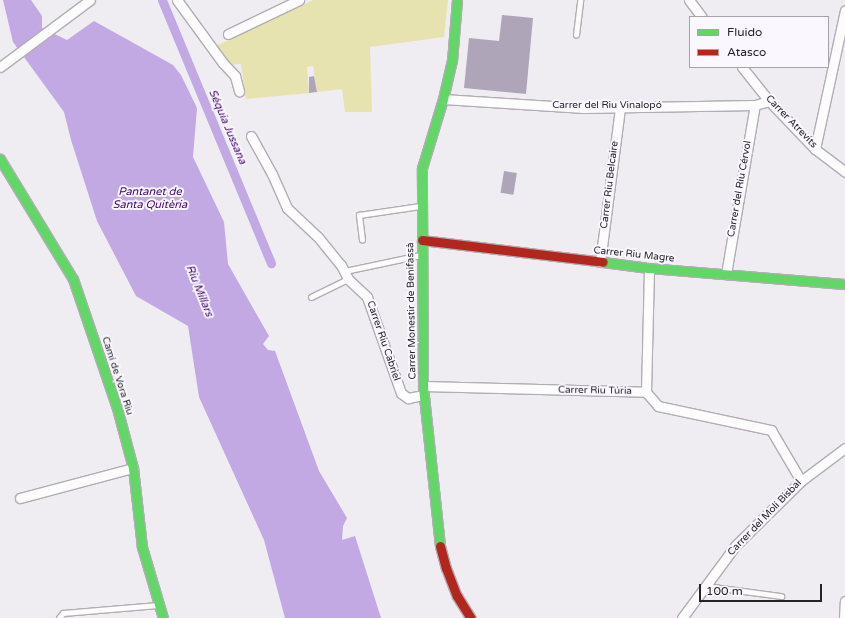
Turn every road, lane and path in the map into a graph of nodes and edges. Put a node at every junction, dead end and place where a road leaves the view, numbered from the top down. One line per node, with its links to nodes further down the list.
1 (90, 0): 11 (street)
2 (177, 0): 13 (street)
3 (299, 0): 9 (street)
4 (458, 0): 14 (street, Carrer Monestir de Benifassà)
5 (580, 0): 10 (lane)
6 (689, 0): 8 (street)
7 (845, 10): 19 (street)
8 (701, 16)
9 (228, 34)
10 (576, 35)
11 (0, 67)
12 (743, 68): 15 (street, Carrer Atrevits)
13 (239, 91)
14 (444, 99): 17 (street, Carrer del Riu Vinalopó); 22 (street, Carrer Monestir de Benifassà)
15 (769, 101): 16 (street, Carrer del Riu Vinalopó); 19 (street, Carrer Atrevits)
16 (755, 105): 17 (street, Carrer del Riu Vinalopó); 28 (street, Carrer del Riu Cérvol)
17 (620, 107): 26 (street, Carrer Riu Belcaire)
18 (251, 136): 29 (street, Carrer Riu Cabriel)
19 (815, 149): 21 (street, Carrer Atrevits)
20 (0, 159): 35 (street, Camí de Vora Riu)
21 (845, 172)
22 (421, 206): 23 (lane); 24 (street, Carrer Monestir de Benifassà)
23 (362, 240)
24 (422, 240): 25 (street, Carrer Monestir de Benifassà); 26 (street, Carrer Riu Magre)
25 (422, 254): 29 (lane); 32 (street, Carrer Monestir de Benifassà)
26 (600, 262): 27 (street, Carrer Riu Magre)
27 (649, 268): 28 (street, Carrer Riu Magre); 33 (street)
28 (726, 274): 30 (street, Carrer Riu Magre)
29 (346, 275): 31 (lane); 32 (street, Carrer Riu Cabriel)
30 (845, 284)
31 (311, 296)
32 (424, 391): 33 (street, Carrer Riu Túria); 44 (street, Carrer Monestir de Benifassà)
33 (646, 392): 36 (street, Carrer Riu Túria)
34 (845, 448): 36 (street, Carrer del Molí Bisbal)
35 (133, 468): 37 (street); 41 (street, Camí de Vora Riu)
36 (800, 481): 38 (street, Carrer del Molí Bisbal)
37 (20, 498)
38 (706, 586): 39 (lane); 45 (street, Carrer del Molí Bisbal)
39 (781, 596)
40 (845, 601): 46 (street)
41 (159, 605): 42 (lane); 43 (street, Camí de Vora Riu)
42 (58, 618)
43 (163, 618)
44 (471, 618)
45 (682, 618)
46 (844, 618)

